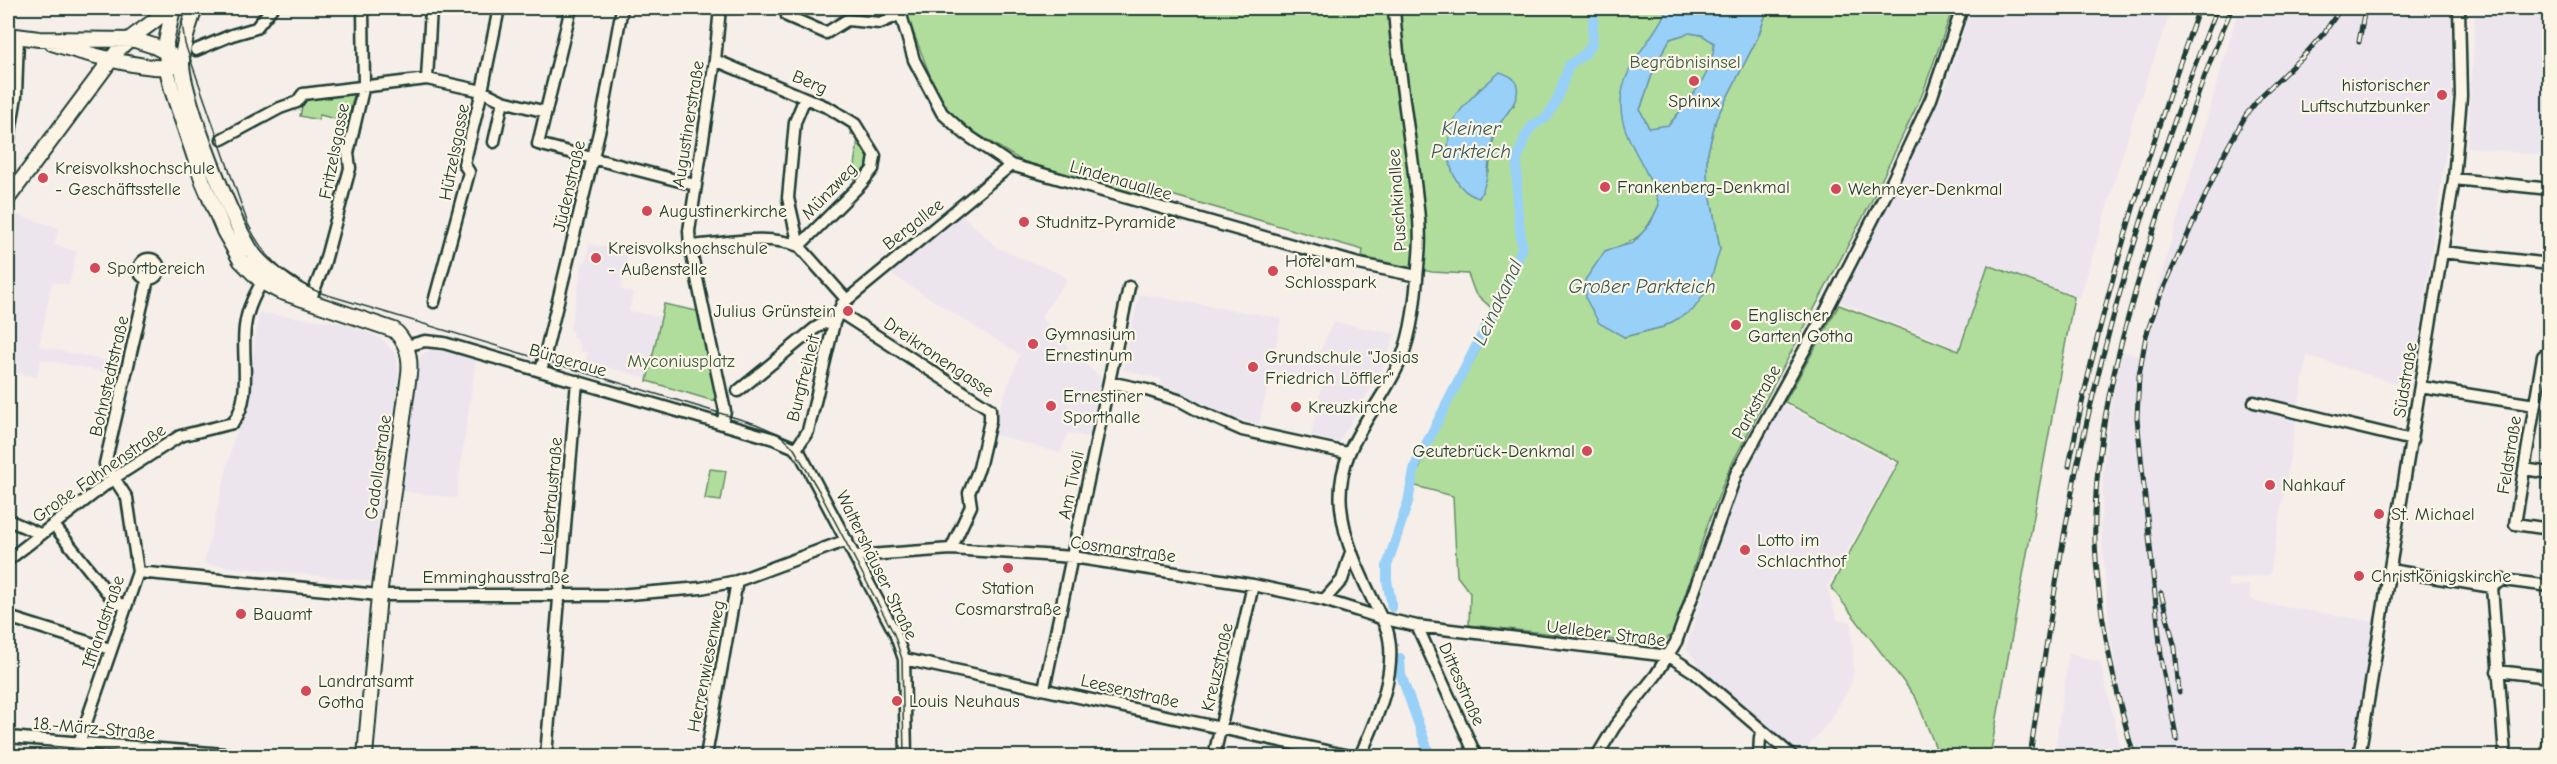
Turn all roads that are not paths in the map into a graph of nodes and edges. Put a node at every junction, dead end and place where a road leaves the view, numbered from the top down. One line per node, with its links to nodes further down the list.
1 (168, 8): 18 (main road)
2 (173, 8): 20 (main road)
3 (195, 8): 22 (main road)
4 (272, 8): 19 (street)
5 (363, 8): 26 (street, Fritzelsgasse)
6 (431, 8): 25 (street)
7 (499, 8): 27 (street, Hützelsgasse)
8 (571, 8): 30 (street)
9 (622, 8): 36 (street, Jüdenstraße)
10 (720, 8): 23 (street, Augustinerstraße)
11 (1394, 8): 47 (street, Puschkinallee)
12 (1962, 8): 96 (street, Parkstraße)
13 (2459, 8): 38 (street, Südstraße)
14 (900, 11): 15 (street); 37 (street, Lindenauallee)
15 (787, 16)
16 (13, 35): 17 (main road); 33 (street)
17 (39, 39): 18 (main road); 21 (main road)
18 (127, 40): 20 (main road); 21 (main road)
19 (196, 50)
20 (165, 52): 22 (main road); 24 (main road)
21 (112, 59): 24 (main road); 41 (main road)
22 (182, 62): 24 (main road); 34 (main road)
23 (715, 63): 28 (street, Berg); 39 (street, Augustinerstraße)
24 (167, 69): 34 (main road)
25 (427, 79): 26 (street); 27 (street)
26 (364, 85): 31 (street); 52 (street, Fritzelsgasse)
27 (482, 92): 29 (street); 53 (street, Hützelsgasse)
28 (805, 98): 35 (street, Berg); 43 (street)
29 (503, 101): 30 (street); 32 (street)
30 (546, 112): 36 (street)
31 (222, 139)
32 (494, 142)
33 (8, 144)
34 (198, 145): 46 (main road); 49 (main road)
35 (875, 156): 43 (street, Münzweg)
36 (593, 157): 39 (street); 58 (street, Jüdenstraße)
37 (1011, 165): 47 (street, Lindenauallee); 51 (street, Bergallee)
38 (2454, 179): 40 (street); 44 (street, Südstraße)
39 (695, 185): 42 (street, Augustinerstraße)
40 (2550, 189)
41 (8, 198)
42 (690, 246): 43 (street); 65 (street)
43 (799, 246): 51 (street)
44 (2442, 252): 45 (street); 61 (street, Südstraße)
45 (2550, 264)
46 (270, 269): 49 (street, Große Fahnenstraße); 52 (main road)
47 (1417, 276): 68 (street, Puschkinallee)
48 (148, 279): 71 (street, Bohnstedtstraße)
49 (262, 282): 52 (main road); 71 (street, Große Fahnenstraße)
50 (1129, 287): 60 (street, Am Tivoli)
51 (846, 299): 54 (street, Bergallee)
52 (315, 301): 56 (main road)
53 (434, 302)
54 (838, 311): 55 (street, Burgfreiheit); 77 (street, Dreikronengasse)
55 (834, 323): 62 (street); 67 (street, Burgfreiheit)
56 (406, 346): 58 (street, Bürgeraue); 89 (main road, Gadollastraße)
57 (2546, 357): 64 (street, Feldstraße)
58 (541, 371): 59 (street, Bürgeraue)
59 (577, 381): 65 (street, Bürgeraue); 88 (street, Liebetraustraße)
60 (1109, 382): 68 (street); 80 (street, Am Tivoli)
61 (2420, 387): 64 (street); 66 (street, Südstraße)
62 (738, 391)
63 (2254, 402): 66 (street)
64 (2535, 405): 69 (street, Feldstraße)
65 (722, 424): 67 (street, Bürgeraue)
66 (2412, 440): 82 (street, Südstraße)
67 (796, 449): 76 (street, Waltershäuser Straße)
68 (1347, 453): 78 (street, Puschkinallee)
69 (2524, 469): 70 (street); 74 (street, Feldstraße)
70 (2550, 473)
71 (114, 478): 73 (street, Große Fahnenstraße); 83 (street, Ifflandstraße)
72 (8, 520): 75 (street)
73 (53, 524): 75 (street, Große Fahnenstraße); 91 (street)
74 (2550, 529)
75 (40, 534): 81 (street, Große Fahnenstraße)
76 (847, 540): 79 (street, Waltershäuser Straße); 84 (street, Emminghausstraße)
77 (951, 549): 79 (street, Cosmarstraße); 80 (street, Cosmarstraße)
78 (1352, 552): 90 (street); 93 (street, Puschkinallee)
79 (855, 556): 97 (street, Waltershäuser Straße)
80 (1073, 557): 85 (street, Cosmarstraße); 100 (street, Am Tivoli)
81 (8, 560)
82 (2390, 570): 87 (street); 119 (street, Südstraße)
83 (138, 572): 89 (street, Emminghausstraße); 91 (street, Ifflandstraße)
84 (737, 581): 88 (street, Emminghausstraße); 110 (street, Herrenwiesenweg)
85 (1253, 585): 90 (street, Cosmarstraße); 101 (street, Kreuzstraße)
86 (2550, 586): 87 (street)
87 (2492, 587): 98 (street)
88 (559, 593): 89 (street, Emminghausstraße); 109 (street, Liebetraustraße)
89 (379, 595): 108 (main road, Gadollastraße)
90 (1324, 600): 93 (street, Cosmarstraße)
91 (125, 606): 95 (street, Ifflandstraße)
92 (8, 617): 95 (street)
93 (1381, 618): 94 (street, Uelleber Straße); 114 (street, Puschkinallee)
94 (1417, 626): 96 (street, Uelleber Straße); 115 (street, Dittesstraße)
95 (110, 650): 104 (street, Ifflandstraße)
96 (1669, 656): 102 (street, Uelleber Straße); 116 (street, Parkstraße)
97 (904, 659): 100 (street, Leesenstraße); 111 (street, Waltershäuser Straße)
98 (2497, 671): 99 (street); 120 (street)
99 (2550, 677)
100 (1044, 689): 101 (street, Leesenstraße)
101 (1220, 728): 112 (street, Kreuzstraße); 113 (street, Leesenstraße)
102 (1763, 732): 117 (street); 118 (street, Uelleber Straße)
103 (8, 737): 104 (street, 18.-März-Straße)
104 (80, 743): 105 (street, 18.-März-Straße); 106 (street, Ifflandstraße)
105 (192, 754): 107 (street, 18.-März-Straße)
106 (78, 756)
107 (249, 756)
108 (365, 756)
109 (546, 756)
110 (705, 756)
111 (906, 756)
112 (1214, 756)
113 (1349, 756)
114 (1360, 756)
115 (1476, 756)
116 (1597, 756)
117 (1759, 756)
118 (1792, 756)
119 (2359, 756)
120 (2505, 756)

